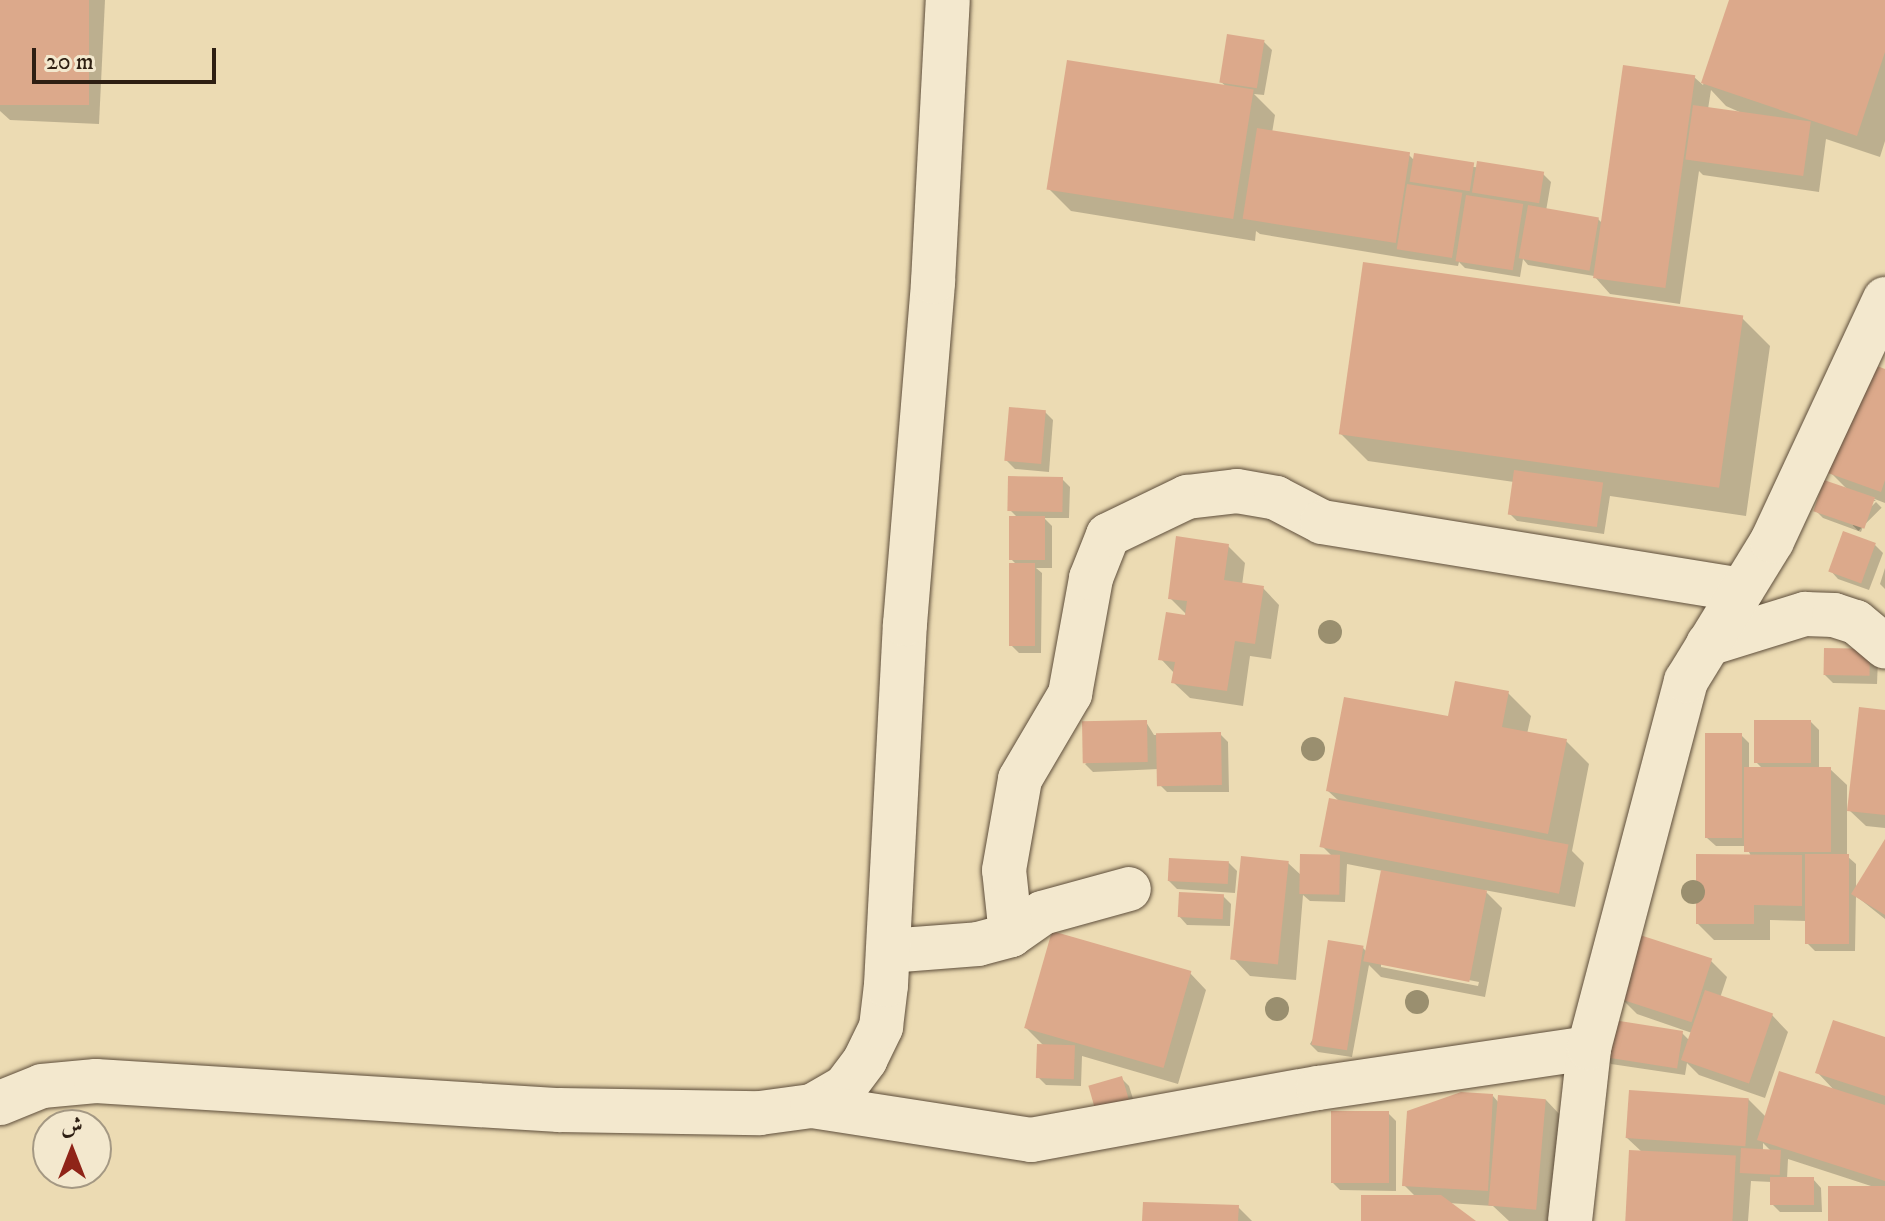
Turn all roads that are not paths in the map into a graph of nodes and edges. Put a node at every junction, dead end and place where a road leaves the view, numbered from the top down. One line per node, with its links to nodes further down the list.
1 (948, 0): 8 (street)
2 (1885, 299): 3 (street)
3 (1742, 590): 4 (street); 7 (street)
4 (1708, 644): 5 (street); 9 (street)
5 (1885, 646)
6 (1129, 889): 7 (street)
7 (1011, 935): 8 (street)
8 (888, 951): 11 (street)
9 (1589, 1048): 11 (street); 12 (street)
10 (0, 1103): 11 (street)
11 (812, 1106)
12 (1570, 1221)

